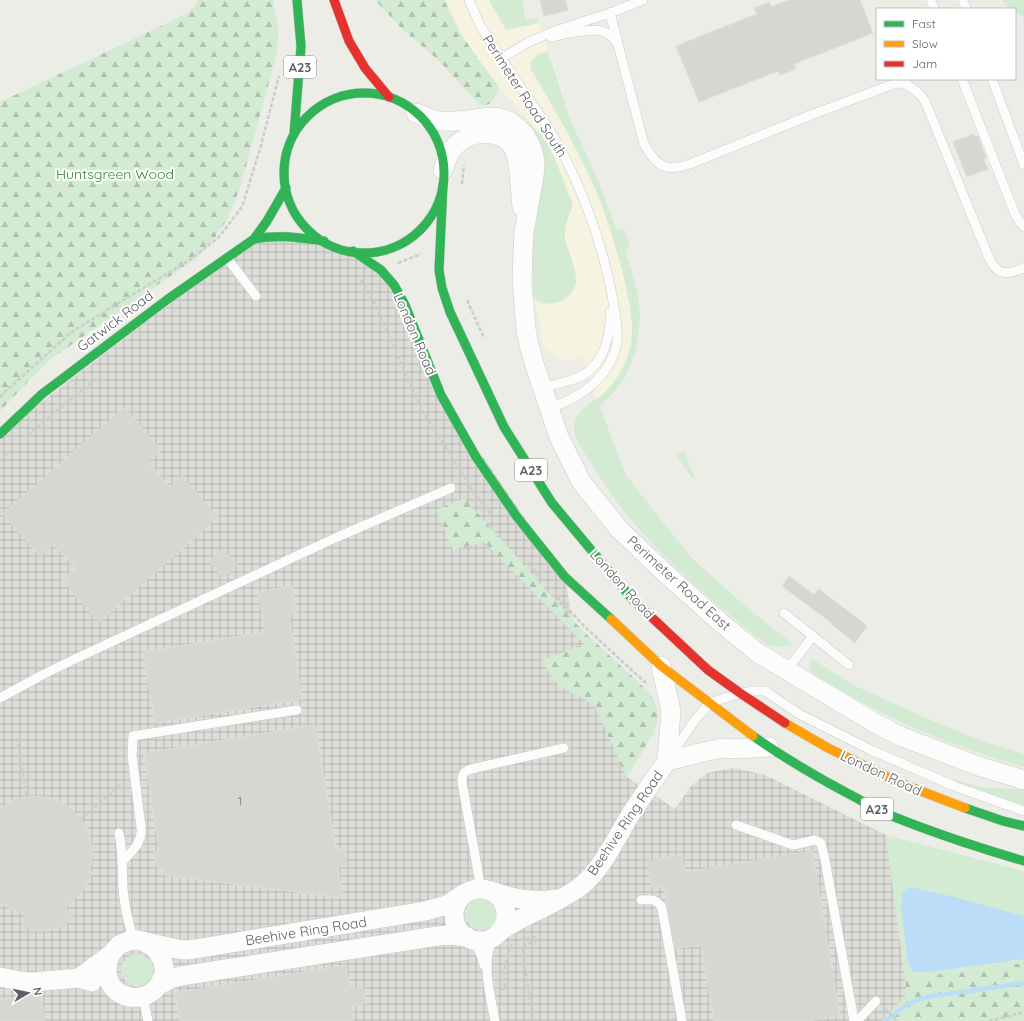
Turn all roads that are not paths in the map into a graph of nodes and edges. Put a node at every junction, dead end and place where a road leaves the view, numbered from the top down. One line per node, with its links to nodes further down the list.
1 (298, 0): 15 (main road, A23)
2 (334, 0): 13 (main road)
3 (469, 0): 8 (lane, Perimeter Road South)
4 (643, 0): 5 (lane)
5 (610, 13): 6 (lane); 7 (lane)
6 (532, 41): 7 (lane); 8 (lane)
7 (619, 48): 12 (lane)
8 (502, 58): 21 (lane, Perimeter Road South)
9 (904, 80): 12 (lane)
10 (962, 80): 19 (lane)
11 (992, 80): 16 (lane)
12 (897, 83): 26 (lane)
13 (389, 97): 14 (main road); 15 (main road)
14 (416, 113): 17 (main road); 20 (street, Perimeter Road East)
15 (294, 134): 18 (main road)
16 (1024, 165)
17 (443, 177): 20 (street, Perimeter Road East); 24 (main road); 37 (main road, London Road / A23)
18 (286, 188): 22 (main road, Gatwick Road); 23 (main road)
19 (1024, 227)
20 (524, 232): 28 (street, Perimeter Road East)
21 (597, 238): 28 (lane, Perimeter Road South); 29 (lane, Perimeter Road South)
22 (254, 239): 23 (main road, Gatwick Road); 25 (main road, Gatwick Road)
23 (324, 241): 24 (main road)
24 (353, 252): 35 (main road, London Road / A23)
25 (227, 258): 27 (lane); 30 (main road, Gatwick Road)
26 (1024, 268)
27 (256, 296)
28 (541, 388): 29 (street, Perimeter Road East)
29 (549, 409): 36 (street, Perimeter Road East)
30 (0, 434)
31 (451, 488): 38 (lane)
32 (784, 613): 33 (lane)
33 (813, 636): 34 (lane); 36 (lane)
34 (849, 665)
35 (662, 666): 39 (main road, London Road / A23); 43 (street)
36 (786, 671): 44 (street, Perimeter Road East)
37 (740, 693): 39 (lane); 45 (lane); 47 (main road, London Road / A23)
38 (0, 698)
39 (710, 703): 41 (main road, London Road / A23); 43 (lane, Beehive Ring Road)
40 (297, 710): 50 (lane)
41 (769, 747): 43 (street, Beehive Ring Road); 49 (main road, London Road / A23)
42 (564, 748): 51 (lane)
43 (667, 761): 52 (street, Beehive Ring Road)
44 (1024, 780)
45 (1024, 811)
46 (736, 825): 68 (lane)
47 (1024, 826)
48 (119, 833): 50 (lane)
49 (1024, 861)
50 (122, 862): 56 (lane)
51 (478, 891): 52 (street, Beehive Ring Road); 54 (street); 55 (street); 56 (street, Beehive Ring Road)
52 (563, 897): 54 (street, Beehive Ring Road)
53 (641, 900): 67 (lane)
54 (496, 935): 55 (street, Beehive Ring Road); 58 (lane)
55 (469, 938): 58 (lane); 61 (street, Beehive Ring Road)
56 (138, 941): 57 (street); 61 (street)
57 (110, 955): 60 (street); 62 (street)
58 (487, 976): 66 (lane)
59 (0, 977): 60 (street)
60 (79, 978): 62 (street)
61 (159, 985): 63 (street, Beehive Ring Road)
62 (116, 990): 63 (street)
63 (143, 997): 65 (lane)
64 (876, 1001): 69 (lane)
65 (148, 1021)
66 (494, 1021)
67 (682, 1021)
68 (854, 1021)
69 (858, 1021)

